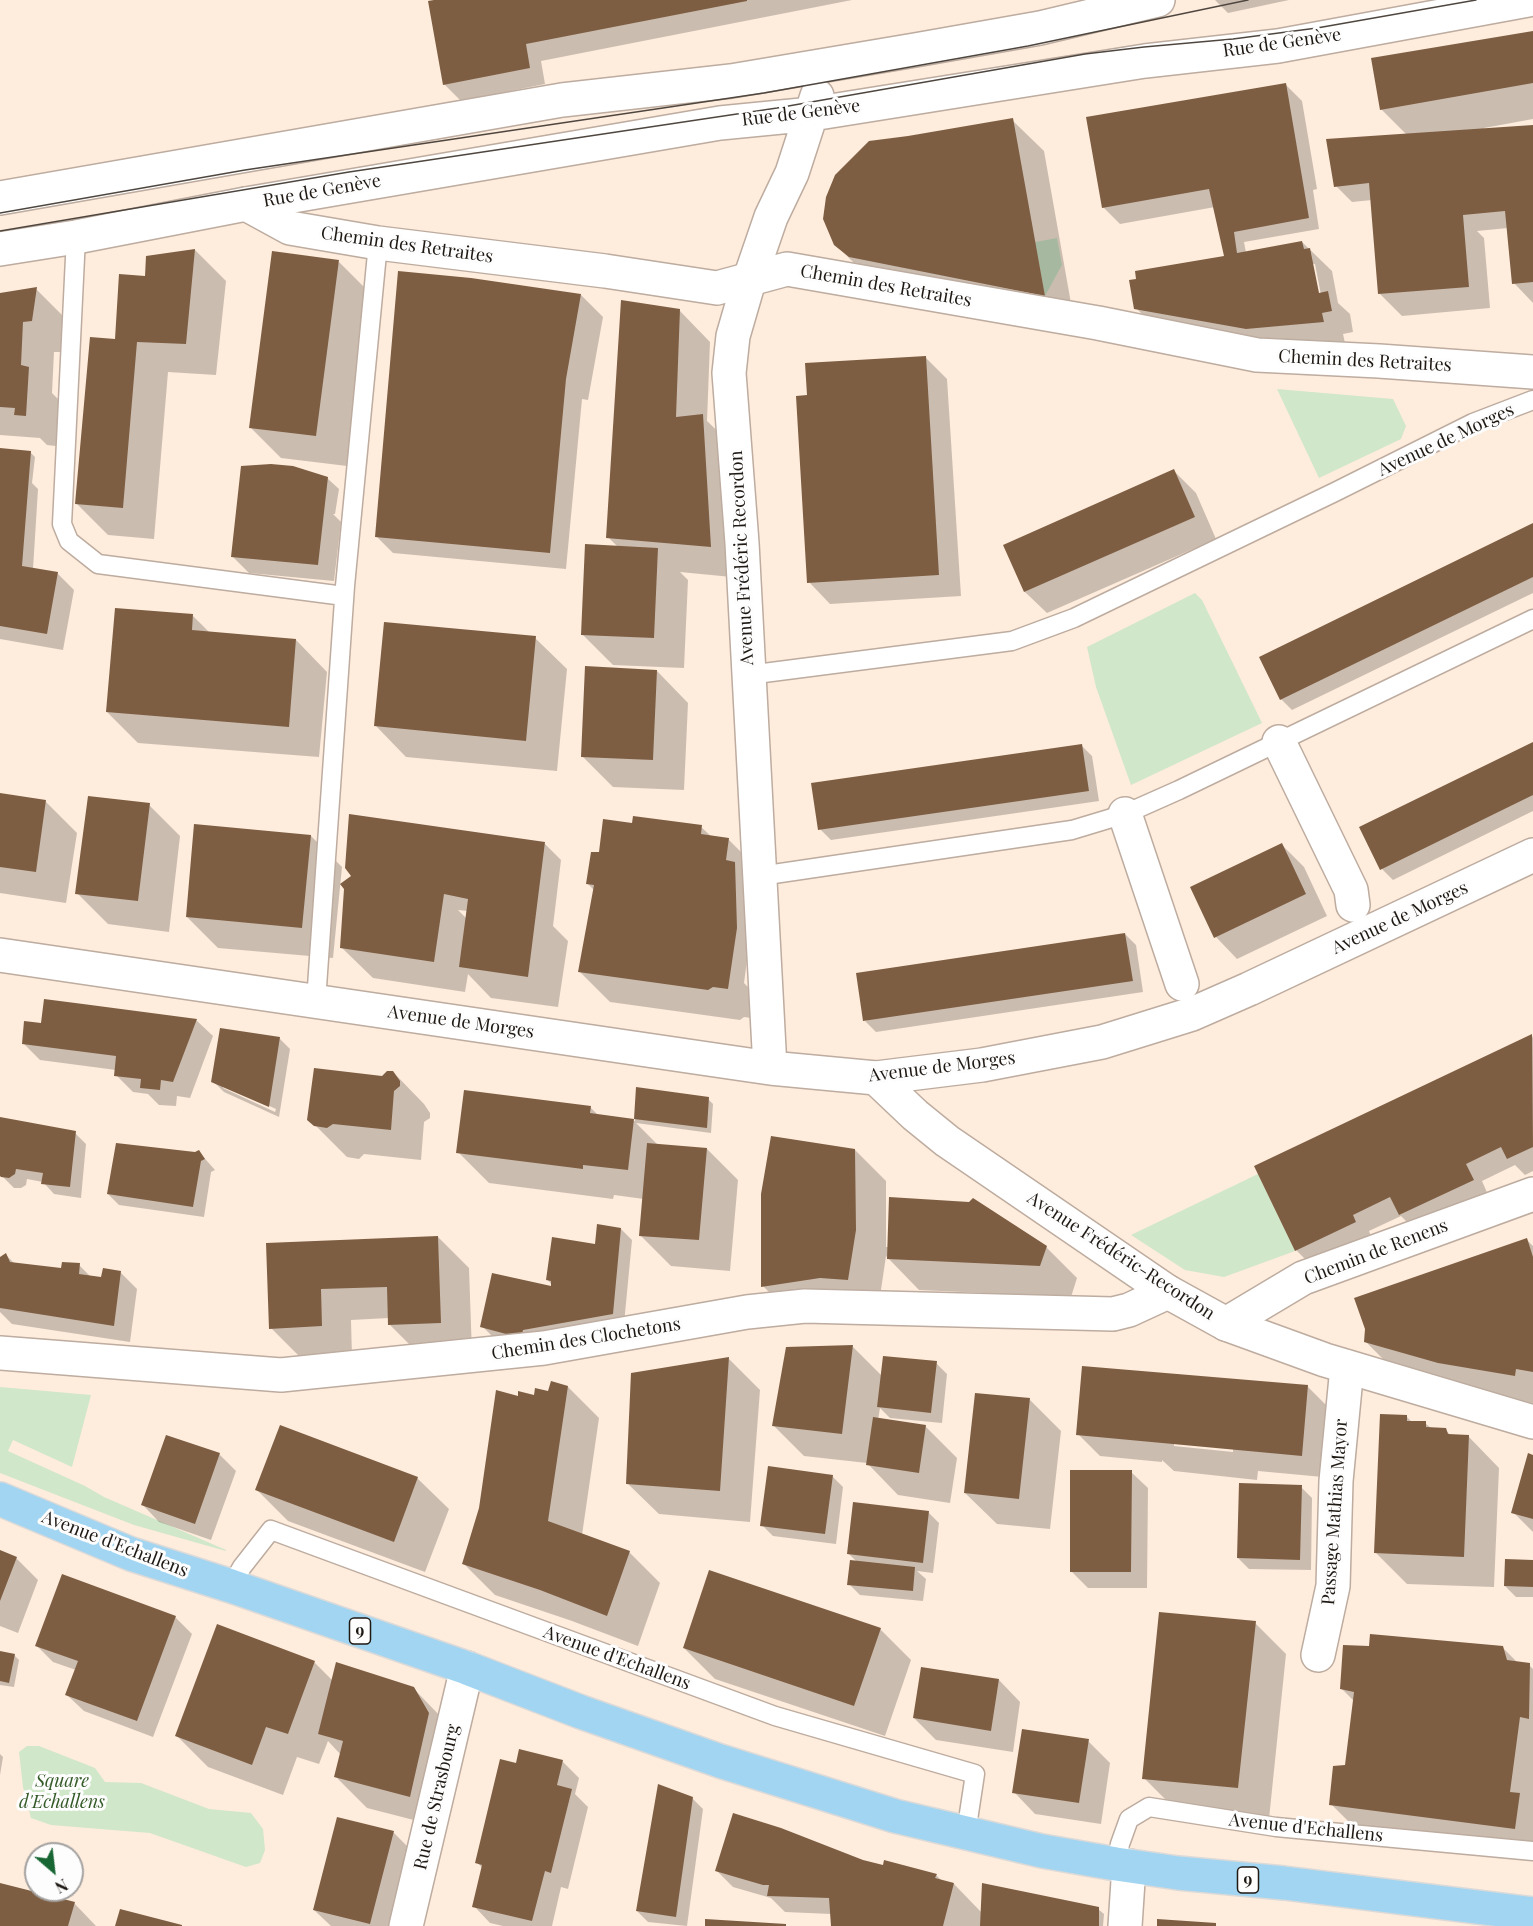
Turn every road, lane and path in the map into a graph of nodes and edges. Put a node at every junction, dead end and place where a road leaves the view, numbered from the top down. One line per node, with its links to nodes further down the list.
1 (1158, 0): 3 (street)
2 (1528, 0): 5 (street, Rue de Genève)
3 (1093, 8): 4 (street); 5 (street)
4 (827, 64): 6 (street, Avenue Frédéric Recordon); 7 (street)
5 (1103, 68): 6 (street, Rue de Genève)
6 (812, 114): 8 (street, Rue de Genève); 12 (street, Avenue Frédéric Recordon)
7 (0, 198)
8 (246, 204): 9 (street, Rue de Genève); 10 (street, Chemin des Retraites)
9 (76, 237): 11 (street, Rue de Genève); 15 (lane)
10 (378, 243): 12 (street, Chemin des Retraites); 15 (lane)
11 (0, 249)
12 (749, 281): 13 (street, Chemin des Retraites); 17 (street, Avenue Frédéric Recordon)
13 (1533, 372)
14 (1533, 400): 17 (lane, Avenue de Morges)
15 (344, 596): 25 (lane)
16 (1533, 619): 18 (lane)
17 (748, 675): 21 (street, Avenue Frédéric Recordon)
18 (1280, 742): 19 (lane); 22 (street, Avenue de Morges)
19 (1125, 814): 21 (lane); 24 (street)
20 (1533, 855): 27 (street, Avenue de Morges)
21 (760, 876): 26 (street, Avenue Frédéric Recordon)
22 (1353, 905)
23 (0, 955): 25 (street, Avenue de Morges)
24 (1182, 984)
25 (316, 1001): 26 (street, Avenue de Morges)
26 (770, 1068): 27 (street, Avenue de Morges)
27 (876, 1078): 29 (street, Avenue Frédéric-Recordon)
28 (1533, 1194): 30 (street, Chemin de Renens)
29 (1168, 1292): 30 (street, Avenue Frédéric-Recordon); 31 (street, Chemin des Clochetons)
30 (1227, 1324): 32 (street, Avenue Frédéric-Recordon)
31 (0, 1353)
32 (1347, 1367): 33 (street, Avenue Frédéric-Recordon); 36 (street, Passage Mathias Mayor)
33 (1533, 1422)
34 (0, 1499): 35 (main road, Avenue d'Echallens / 9)
35 (231, 1586): 37 (main road, Avenue d'Echallens / 9); 38 (lane, Avenue d'Echallens)
36 (1318, 1655)
37 (467, 1668): 38 (main road, Avenue d'Echallens / 9); 43 (street, Rue de Strasbourg)
38 (966, 1833): 40 (main road, Avenue d'Echallens / 9)
39 (1533, 1851): 40 (lane, Avenue d'Echallens)
40 (1123, 1865): 42 (main road, Avenue d'Echallens / 9); 44 (street)
41 (1533, 1914): 42 (main road, Avenue d'Echallens / 9)
42 (1466, 1916)
43 (406, 1926)
44 (1125, 1926)

